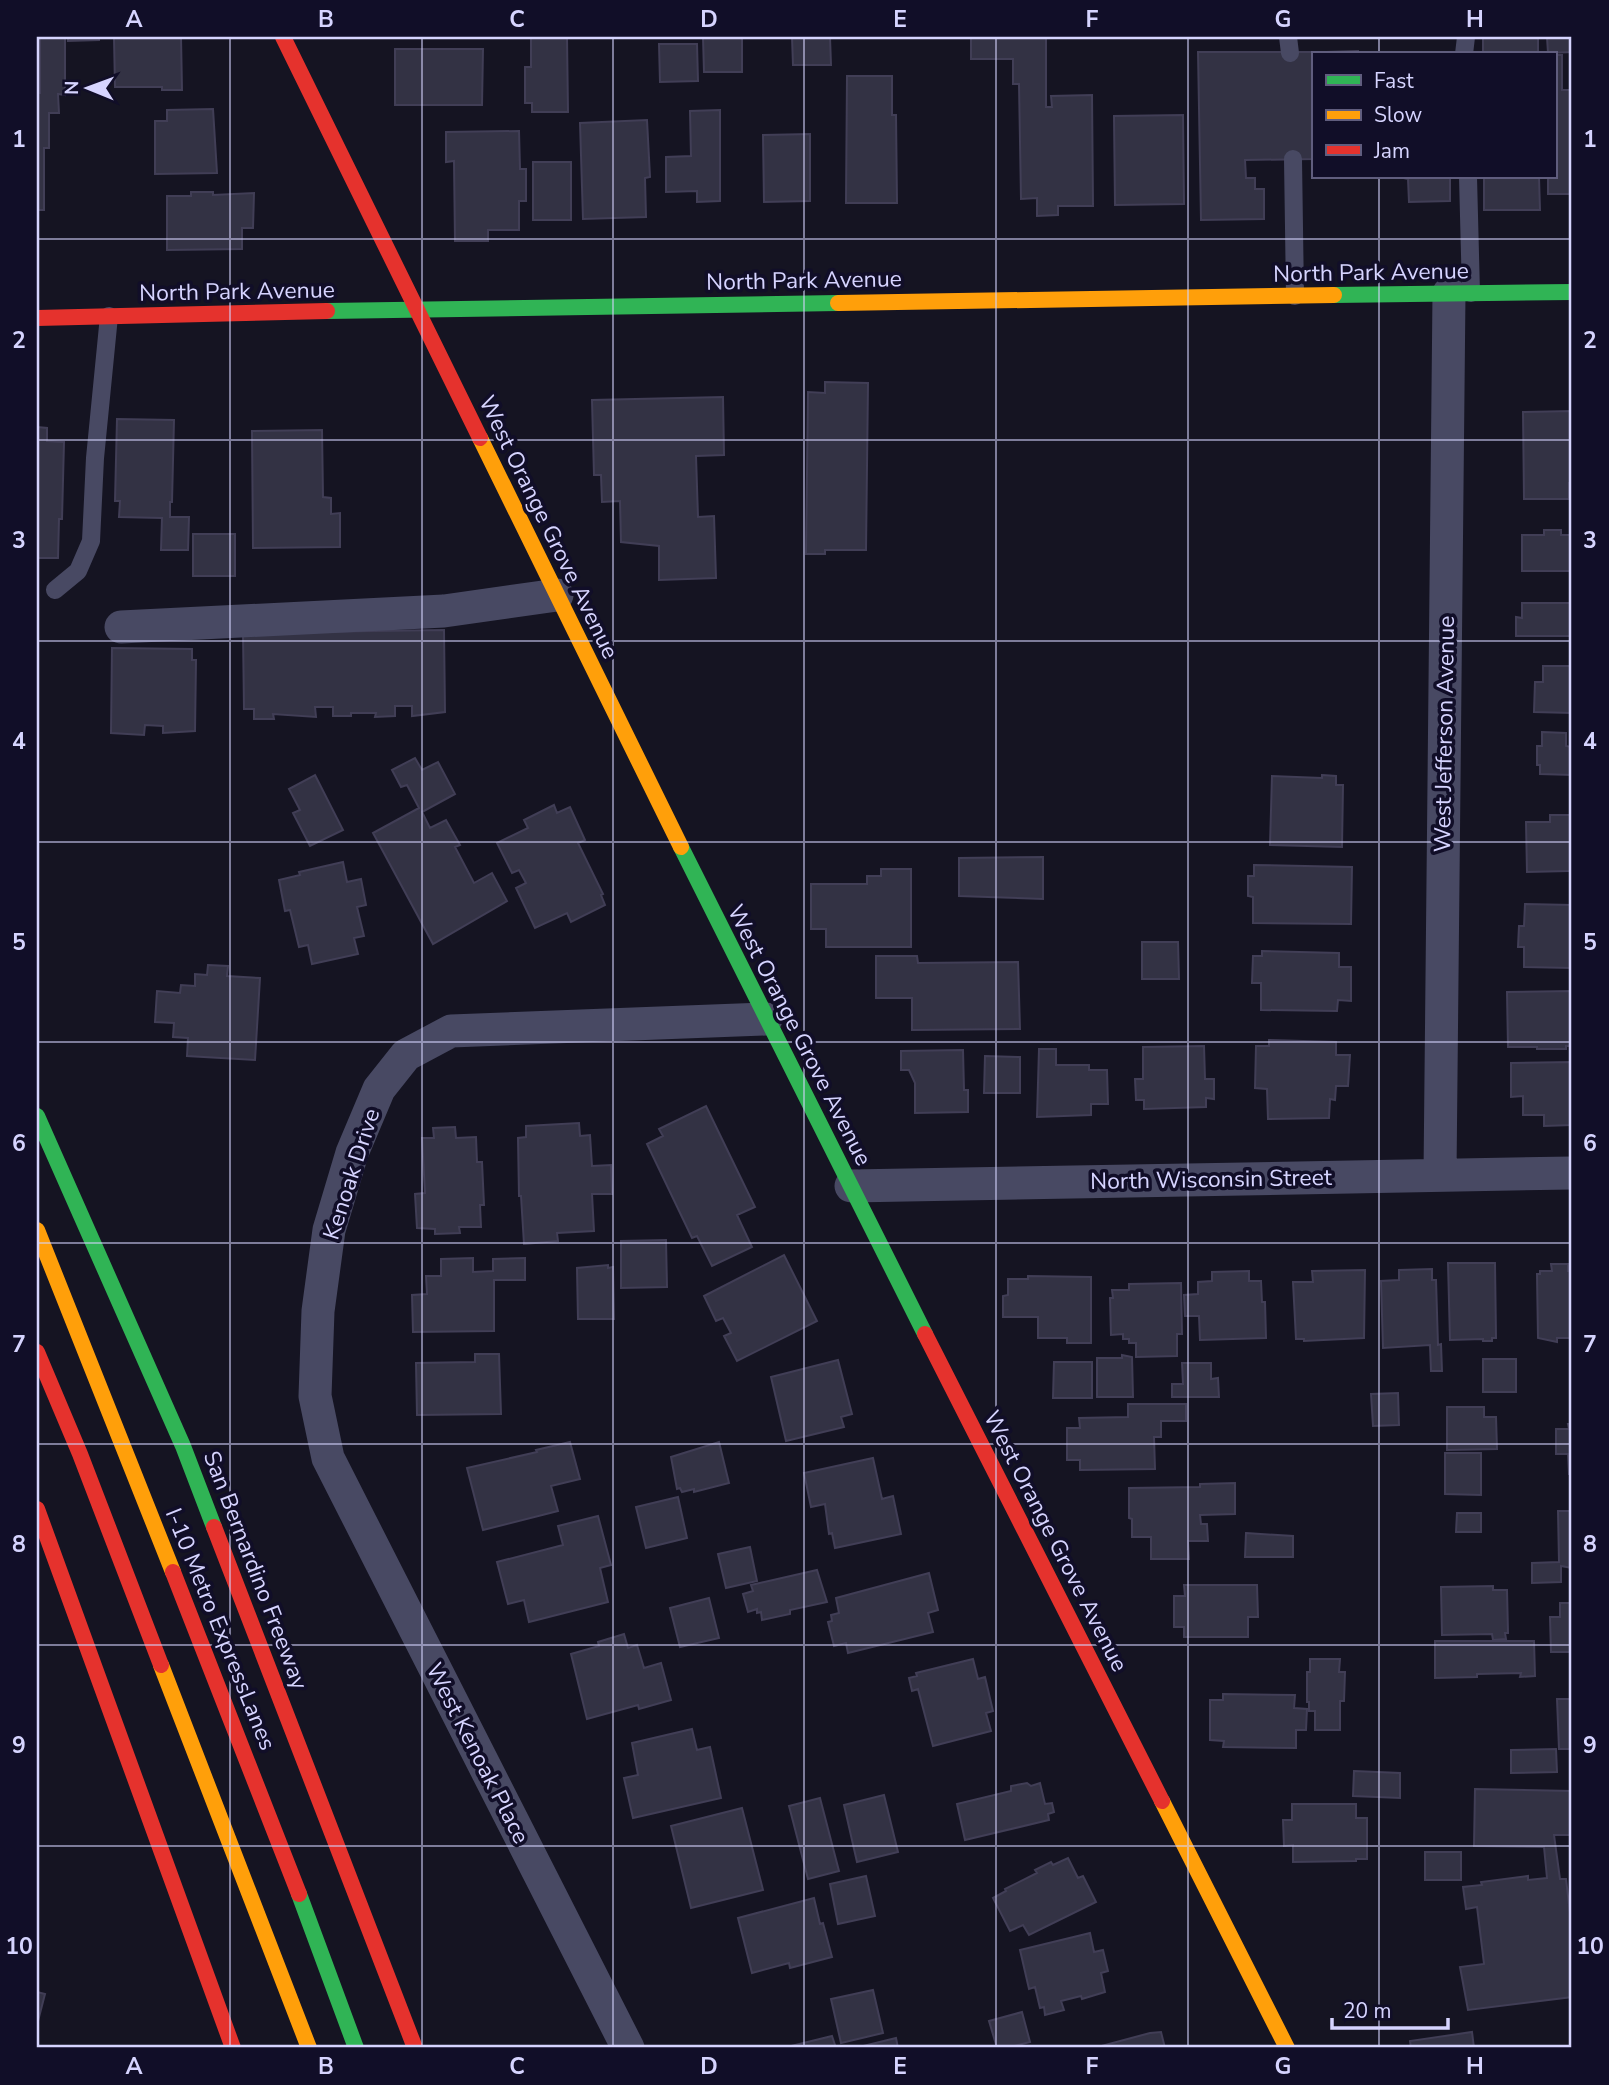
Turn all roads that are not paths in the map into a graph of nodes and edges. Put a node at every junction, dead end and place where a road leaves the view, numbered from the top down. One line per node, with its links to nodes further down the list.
1 (283, 37): 7 (main road, West Orange Grove Avenue)
2 (1293, 159): 6 (lane)
3 (1468, 178): 5 (lane)
4 (1572, 292): 5 (main road, North Park Avenue)
5 (1460, 293): 6 (main road, North Park Avenue); 16 (street, West Jefferson Avenue)
6 (1295, 296): 7 (main road, North Park Avenue)
7 (416, 309): 8 (main road, North Park Avenue); 11 (main road, West Orange Grove Avenue)
8 (109, 316): 9 (main road, North Park Avenue); 10 (lane)
9 (37, 318)
10 (55, 590)
11 (557, 595): 12 (street); 13 (main road, West Orange Grove Avenue)
12 (121, 627)
13 (766, 1019): 17 (main road, West Orange Grove Avenue); 20 (street, Kenoak Drive)
14 (37, 1116): 25 (main road, San Bernardino Freeway)
15 (1572, 1172): 16 (street, North Wisconsin Street)
16 (1440, 1174): 17 (street, North Wisconsin Street)
17 (850, 1186): 27 (main road, West Orange Grove Avenue)
18 (37, 1230): 24 (main road, I-10 Metro ExpressLanes)
19 (37, 1352): 23 (main road)
20 (328, 1458): 26 (street, West Kenoak Place)
21 (37, 1509): 22 (main road)
22 (233, 2048)
23 (309, 2048)
24 (356, 2048)
25 (415, 2048)
26 (628, 2048)
27 (1287, 2048)

